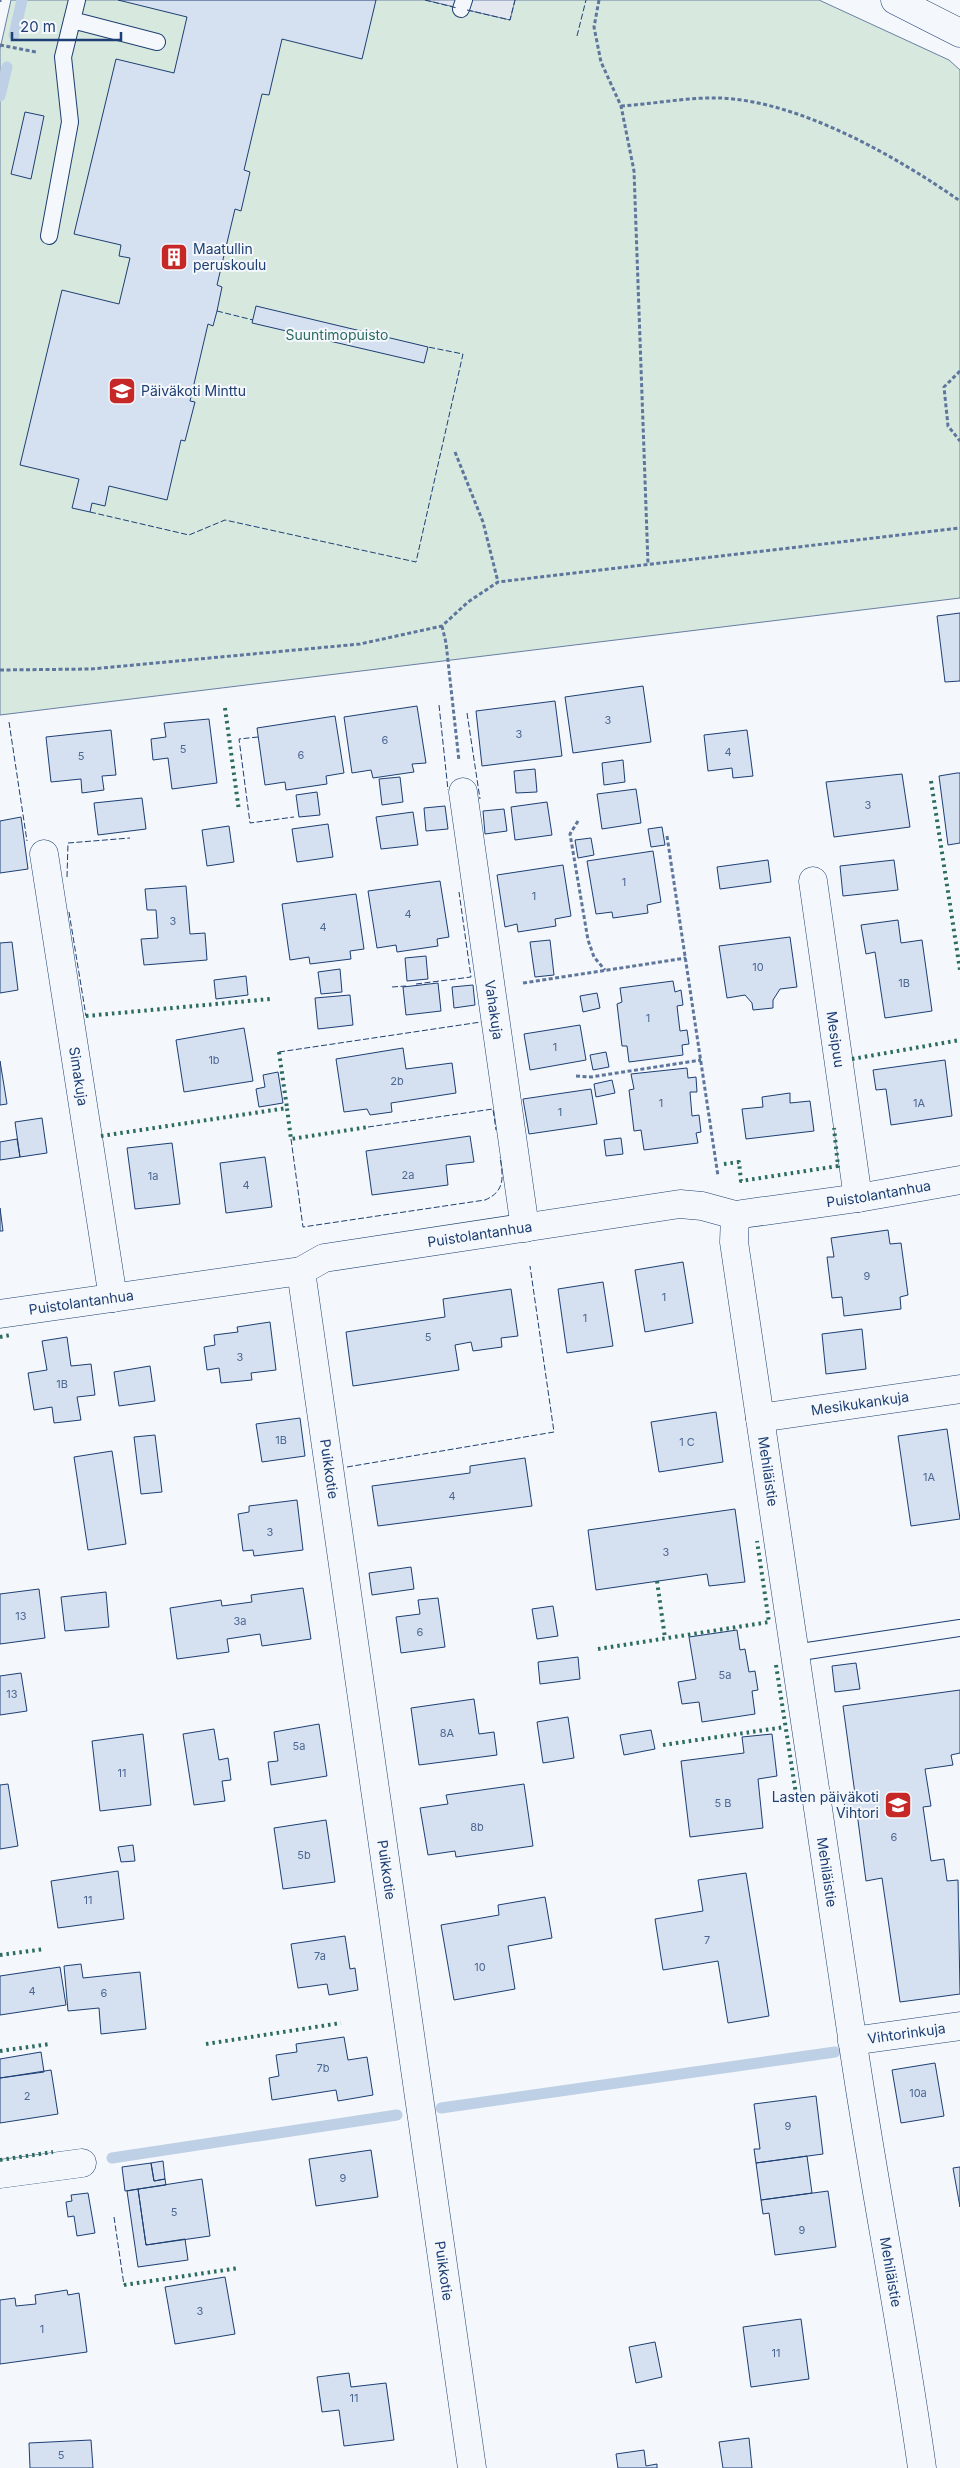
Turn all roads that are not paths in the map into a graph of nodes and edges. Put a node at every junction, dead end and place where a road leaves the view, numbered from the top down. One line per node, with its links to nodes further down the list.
1 (77, 0): 4 (lane)
2 (895, 0): 3 (street)
3 (931, 8): 5 (street)
4 (72, 20): 6 (lane); 7 (lane)
5 (960, 33)
6 (157, 42)
7 (49, 236)
8 (463, 792): 14 (street, Vahakuja)
9 (44, 854): 16 (street, Simakuja)
10 (814, 881): 12 (street, Mesipuu)
11 (960, 1180): 12 (street, Puistolantanhua)
12 (858, 1198): 13 (street, Puistolantanhua)
13 (735, 1215): 14 (street, Puistolantanhua); 19 (street, Mehiläistie)
14 (525, 1228): 15 (street, Puistolantanhua)
15 (301, 1271): 16 (street, Puistolantanhua); 26 (street, Puikkotie)
16 (113, 1298): 17 (street, Puistolantanhua)
17 (0, 1314)
18 (960, 1389): 19 (street, Mesikukankuja)
19 (760, 1418): 21 (street, Mehiläistie)
20 (960, 1628): 21 (lane)
21 (794, 1653): 23 (street, Mehiläistie)
22 (960, 2026): 23 (street, Vihtorinkuja)
23 (852, 2041): 27 (street, Mehiläistie)
24 (82, 2163): 25 (street)
25 (0, 2174)
26 (472, 2468)
27 (922, 2468)

